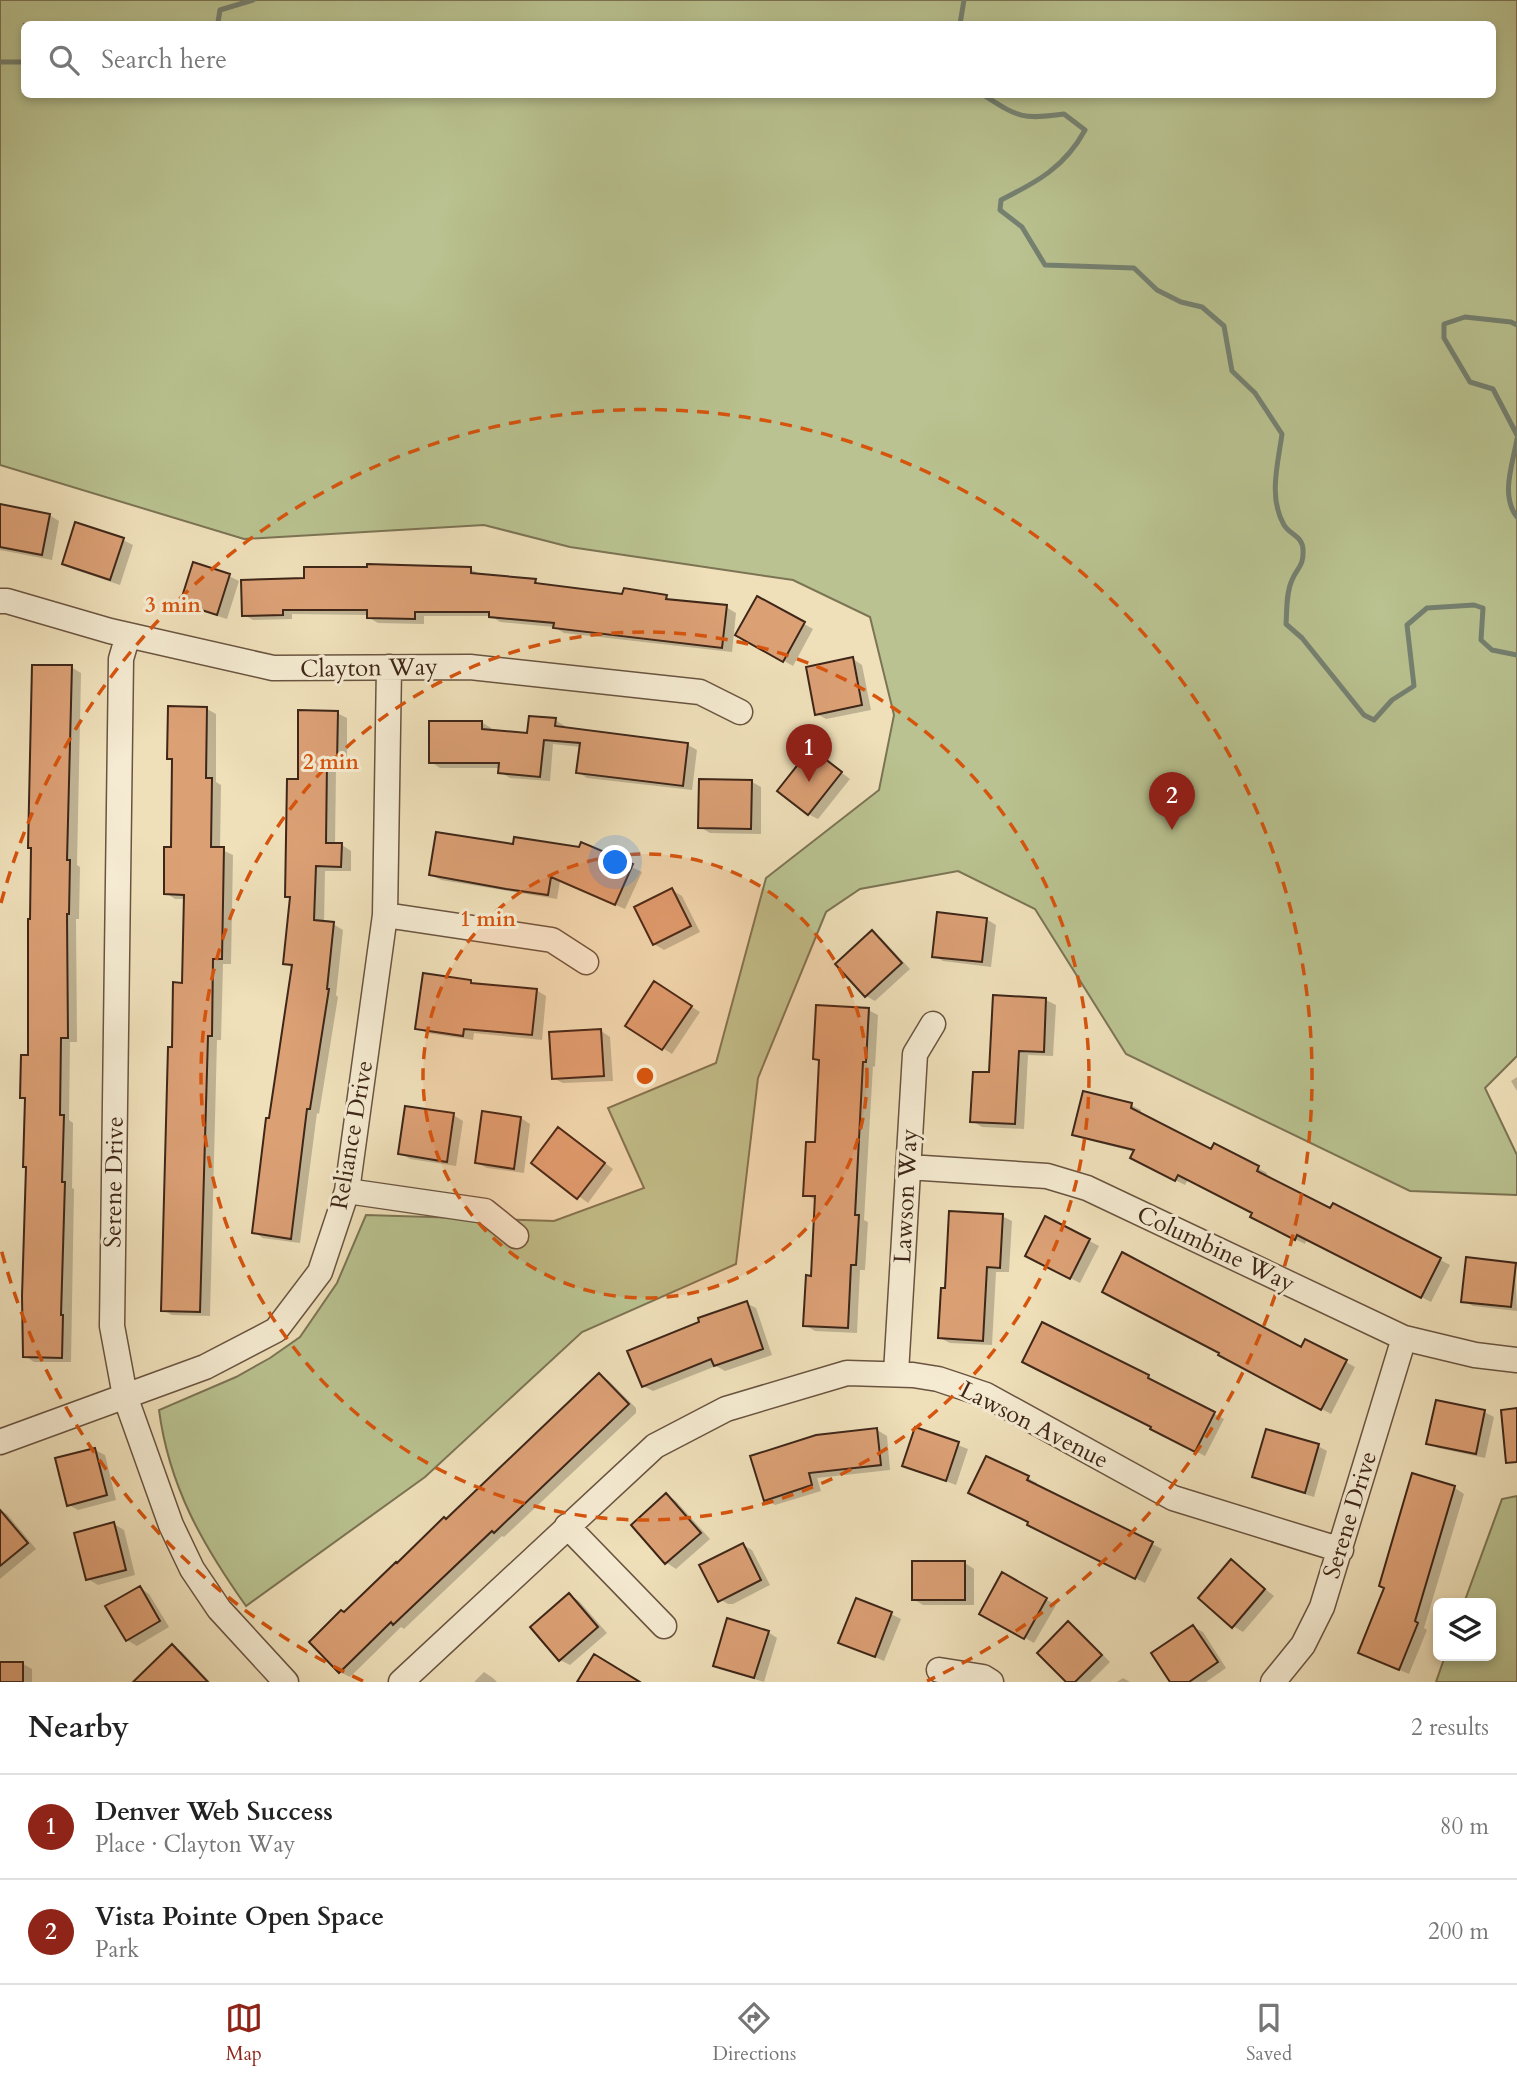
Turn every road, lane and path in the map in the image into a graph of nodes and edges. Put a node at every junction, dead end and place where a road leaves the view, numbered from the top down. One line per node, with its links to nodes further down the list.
1 (0, 601): 2 (street, Clayton Way)
2 (128, 635): 3 (street, Clayton Way); 14 (street, Serene Drive)
3 (389, 667): 4 (street, Clayton Way); 5 (street, Reliance Drive)
4 (740, 712)
5 (385, 915): 6 (street); 9 (street, Reliance Drive)
6 (586, 962)
7 (933, 1024): 8 (street, Lawson Way)
8 (908, 1167): 11 (street, Columbine Way); 13 (street, Lawson Way)
9 (347, 1191): 10 (street); 14 (street, Reliance Drive)
10 (516, 1236)
11 (1404, 1338): 12 (street, Columbine Way); 17 (street, Serene Drive)
12 (1517, 1360)
13 (896, 1373): 16 (street, Lawson Avenue); 17 (street, Lawson Avenue)
14 (125, 1396): 15 (street, Reliance Drive); 20 (street, Serene Drive)
15 (0, 1442)
16 (567, 1527): 18 (street); 21 (street, Lawson Avenue)
17 (1341, 1550): 23 (street, Serene Drive)
18 (664, 1626)
19 (939, 1670): 22 (street)
20 (286, 1682)
21 (401, 1682)
22 (991, 1682)
23 (1273, 1682)

